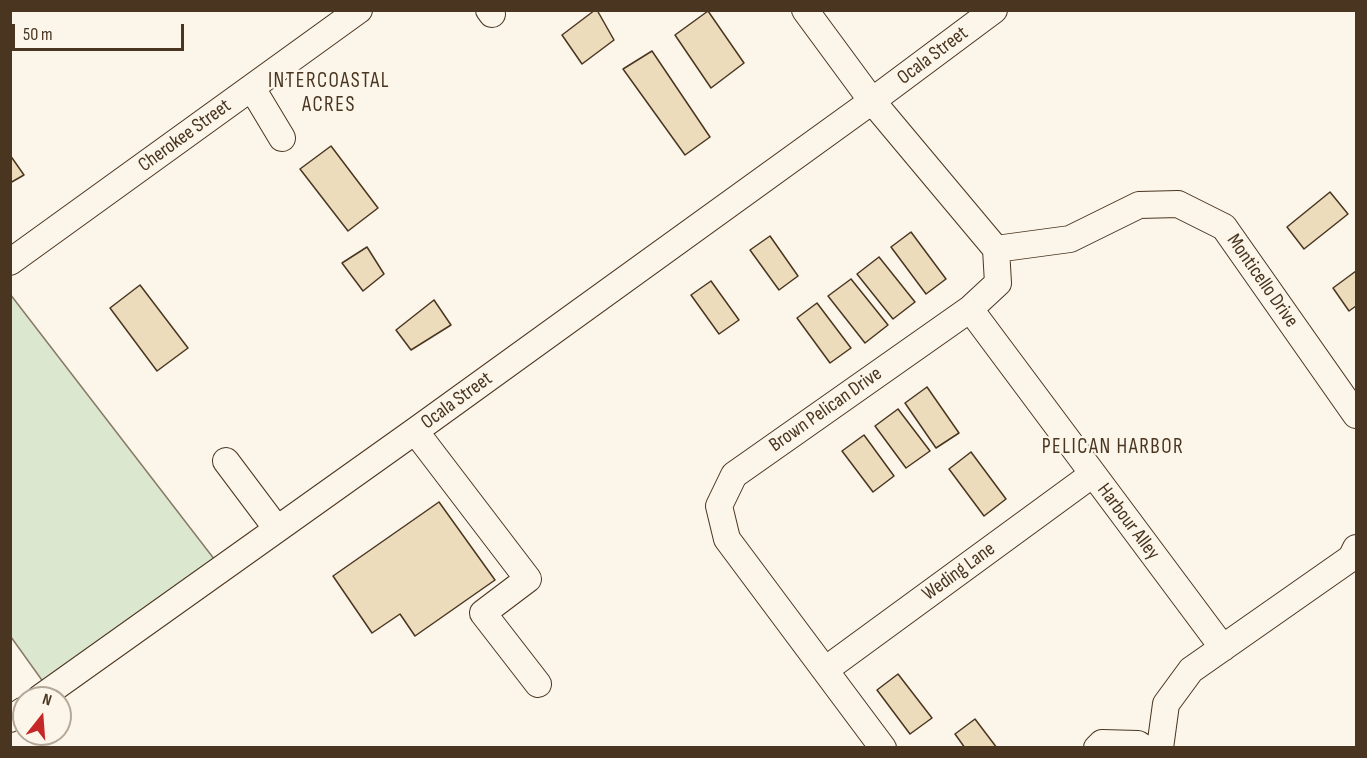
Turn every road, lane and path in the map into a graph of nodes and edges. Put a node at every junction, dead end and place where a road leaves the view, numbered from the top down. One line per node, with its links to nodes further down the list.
1 (359, 10): 4 (street, Cherokee Street)
2 (805, 10): 5 (street)
3 (994, 10): 5 (street, Ocala Street)
4 (252, 88): 6 (street); 8 (street, Cherokee Street)
5 (872, 101): 7 (street); 11 (street, Ocala Street)
6 (282, 138)
7 (996, 249): 9 (street, Brown Pelican Drive); 10 (street, Monticello Drive)
8 (10, 262)
9 (970, 309): 13 (street, Harbour Alley); 17 (street, Brown Pelican Drive)
10 (1356, 415)
11 (415, 431): 14 (street, Ocala Street); 18 (street)
12 (226, 461): 14 (street)
13 (1093, 474): 16 (street, Harbour Alley); 17 (street, Weding Lane)
14 (278, 529): 19 (street, Ocala Street)
15 (1356, 548): 16 (street)
16 (1223, 648): 23 (street)
17 (825, 670): 20 (street, Brown Pelican Drive)
18 (538, 684)
19 (57, 686)
20 (883, 747)
21 (1097, 747): 22 (street)
22 (1144, 747)
23 (1160, 747)

